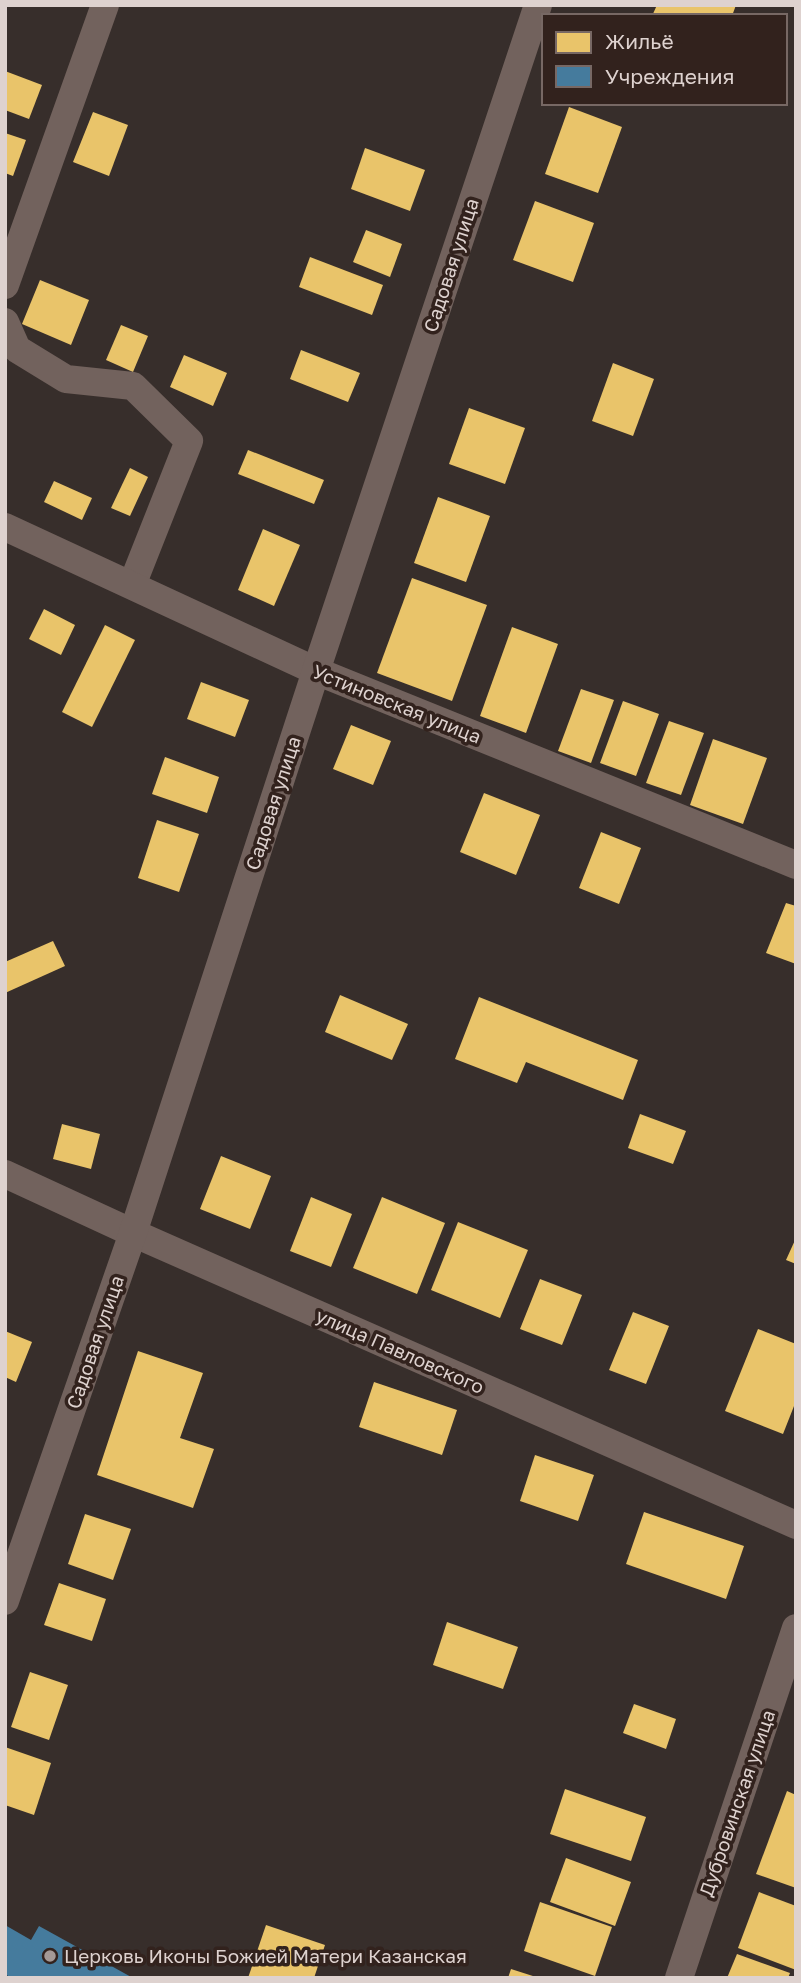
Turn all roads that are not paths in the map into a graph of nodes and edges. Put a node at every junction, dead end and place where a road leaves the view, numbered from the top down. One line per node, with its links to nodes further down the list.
1 (105, 5): 3 (street)
2 (538, 5): 7 (street, Садовая улица)
3 (5, 285)
4 (5, 322): 6 (street)
5 (5, 527): 6 (street, Устиновская улица)
6 (132, 585): 7 (street, Устиновская улица)
7 (316, 671): 8 (street, Устиновская улица); 10 (street, Садовая улица)
8 (796, 865)
9 (5, 1174): 10 (street, улица Павловского)
10 (133, 1233): 11 (street, улица Павловского); 12 (street, Садовая улица)
11 (796, 1525)
12 (5, 1601)
13 (796, 1628): 14 (street, Дубровинская улица)
14 (679, 1978)

